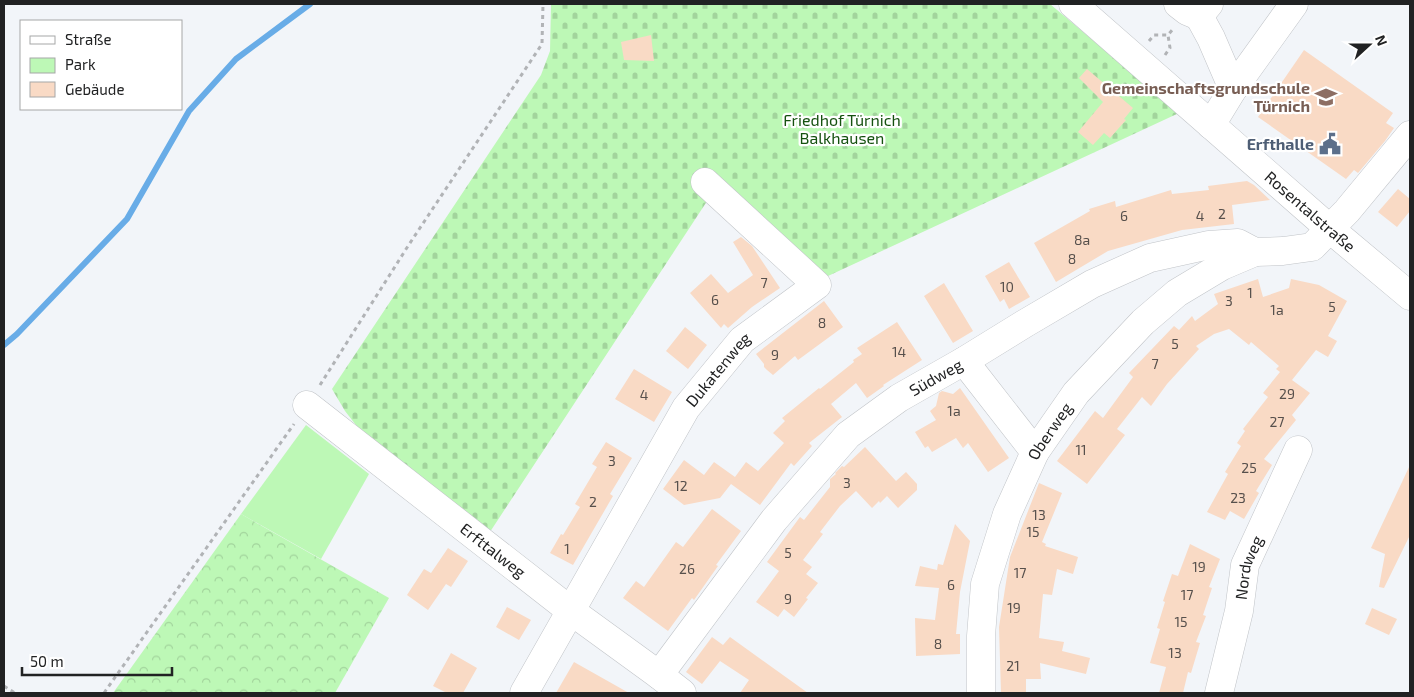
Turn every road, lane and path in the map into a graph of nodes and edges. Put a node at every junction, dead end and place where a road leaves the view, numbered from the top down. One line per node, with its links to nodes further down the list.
1 (543, 4): 14 (path)
2 (1073, 4): 5 (street, Rosentalstraße)
3 (1294, 4): 6 (street)
4 (1193, 9): 5 (path); 6 (street)
5 (1135, 57): 7 (street, Rosentalstraße)
6 (1233, 88): 7 (street)
7 (1211, 125): 10 (street, Rosentalstraße)
8 (1410, 135): 10 (street)
9 (705, 182): 17 (street, Dukatenweg)
10 (1321, 238): 11 (street, Südweg); 12 (street, Rosentalstraße)
11 (1256, 252): 13 (street, Südweg); 16 (street, Oberweg)
12 (1410, 296)
13 (964, 361): 16 (street); 18 (street, Südweg)
14 (308, 405): 17 (street, Erfttalweg); 21 (path)
15 (1298, 450): 25 (street, Nordweg)
16 (1035, 452): 24 (street, Oberweg)
17 (571, 611): 18 (street, Erfttalweg); 22 (street)
18 (659, 675): 23 (street, Erfttalweg)
19 (4, 686): 20 (path)
20 (15, 693)
21 (104, 693)
22 (524, 693)
23 (682, 693)
24 (981, 693)
25 (1219, 693)

